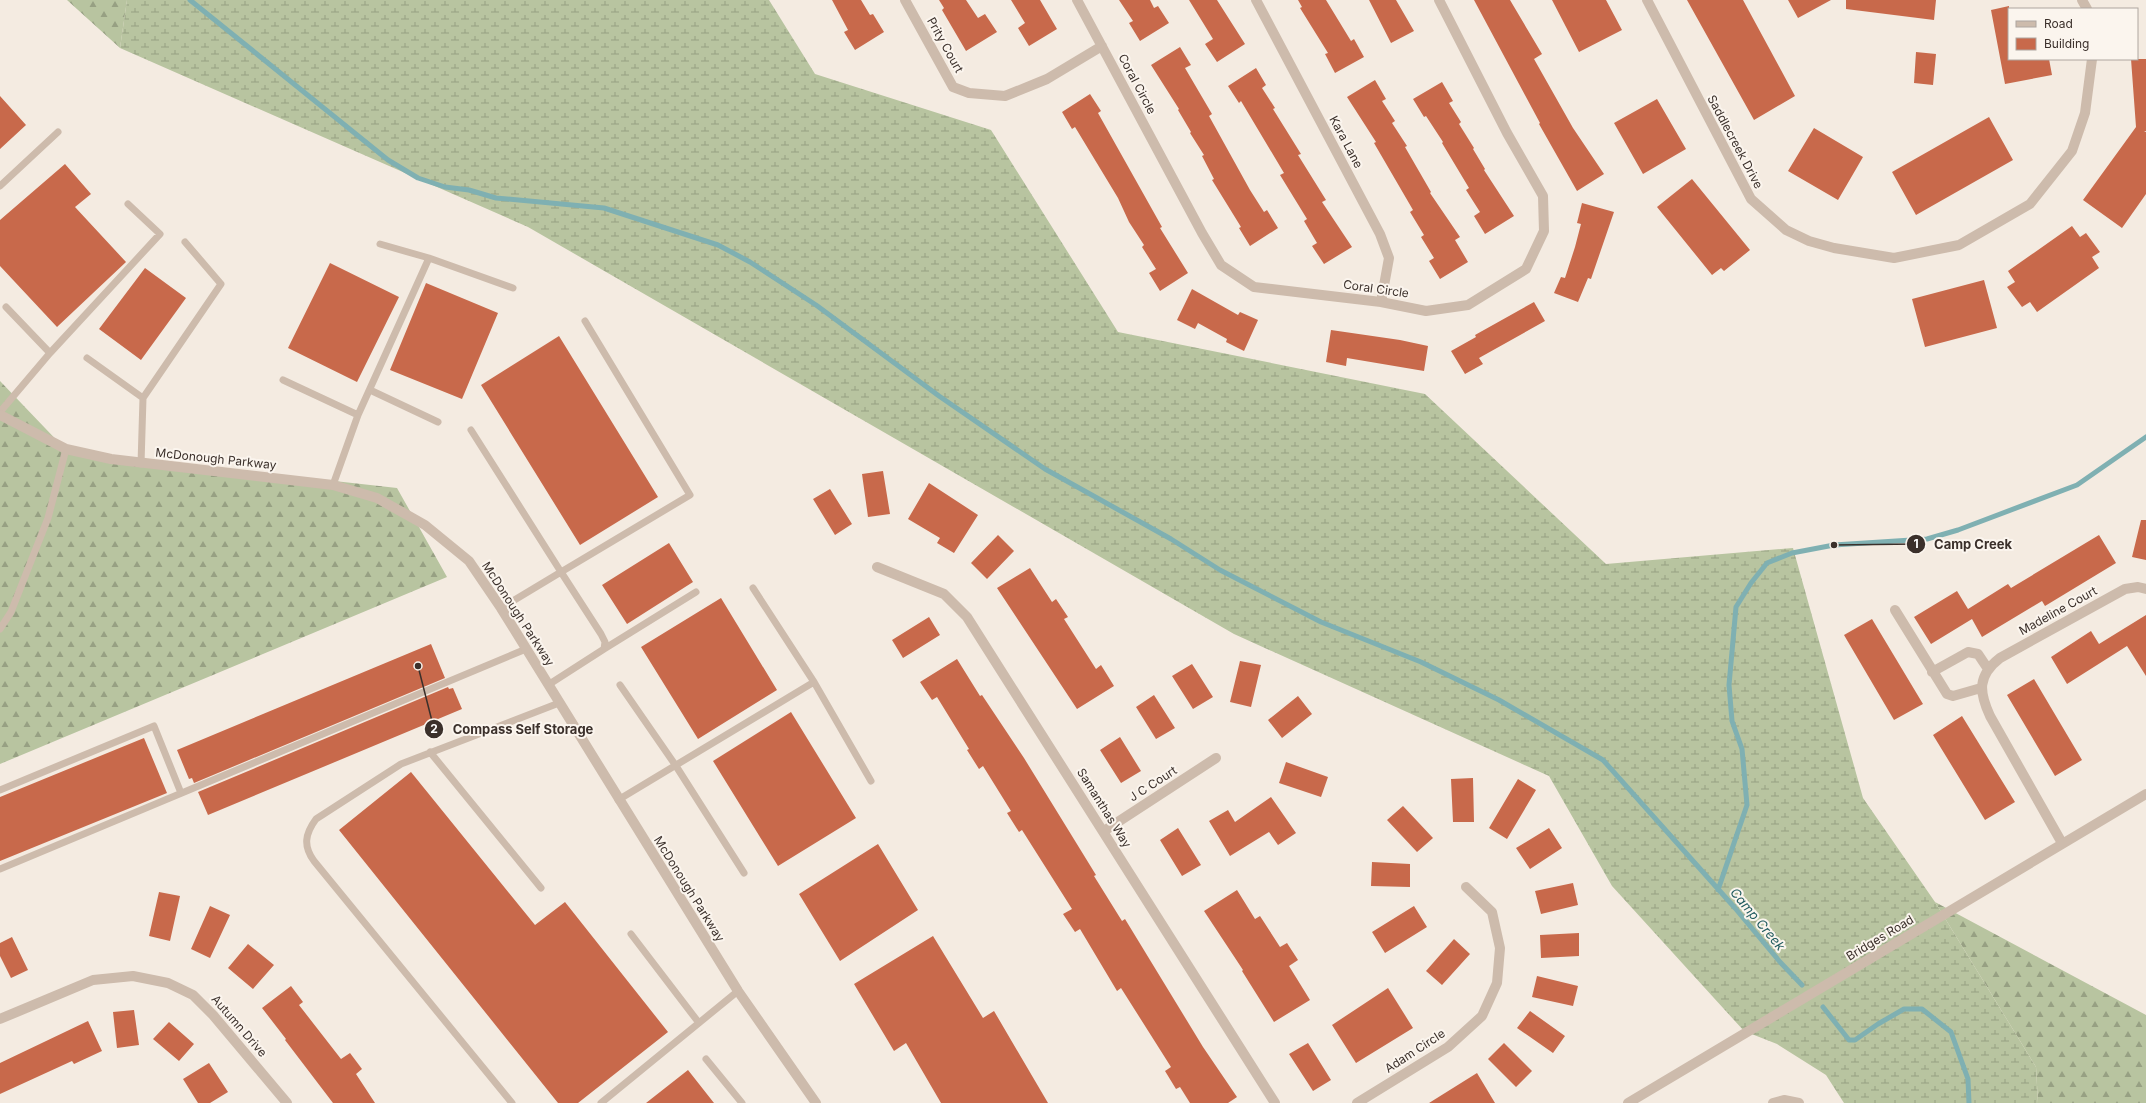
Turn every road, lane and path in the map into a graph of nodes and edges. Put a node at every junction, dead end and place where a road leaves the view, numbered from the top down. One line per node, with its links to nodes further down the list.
1 (905, 0): 6 (street, Prity Court)
2 (1077, 0): 6 (street, Coral Circle)
3 (1256, 0): 15 (street, Kara Lane)
4 (1439, 0): 15 (street, Coral Circle)
5 (1647, 0): 7 (street, Saddlecreek Drive)
6 (1102, 46): 15 (street, Coral Circle)
7 (2092, 60)
8 (58, 132): 9 (lane)
9 (0, 186)
10 (128, 204): 18 (lane)
11 (185, 242): 22 (lane)
12 (380, 244): 13 (lane)
13 (429, 258): 14 (lane); 21 (lane)
14 (513, 288)
15 (1381, 302)
16 (6, 307): 18 (lane)
17 (584, 321): 32 (lane)
18 (50, 353): 23 (lane)
19 (87, 358): 22 (lane)
20 (283, 380): 25 (lane)
21 (370, 390): 25 (lane); 26 (lane)
22 (143, 398): 29 (lane)
23 (0, 412)
24 (0, 415): 28 (street, McDonough Parkway)
25 (358, 415): 30 (lane)
26 (438, 422)
27 (471, 430): 32 (lane)
28 (66, 449): 29 (street, McDonough Parkway); 38 (lane)
29 (141, 464): 30 (street, McDonough Parkway)
30 (333, 485): 36 (street, McDonough Parkway)
31 (877, 567): 56 (street, Samanthas Way)
32 (561, 572): 36 (lane); 40 (lane)
33 (753, 588): 43 (lane)
34 (2146, 589): 41 (street, Madeline Court)
35 (696, 592): 40 (lane)
36 (501, 608): 39 (street, McDonough Parkway)
37 (1895, 610): 42 (street)
38 (0, 629)
39 (526, 649): 44 (street, McDonough Parkway); 53 (lane)
40 (604, 649): 44 (lane)
41 (1988, 669): 42 (street); 46 (street, Madeline Court)
42 (1932, 672): 46 (street)
43 (814, 682): 50 (lane); 51 (lane)
44 (548, 685): 47 (street, McDonough Parkway)
45 (620, 686): 50 (lane)
46 (1981, 688): 57 (street)
47 (559, 703): 48 (lane); 55 (street, McDonough Parkway)
48 (430, 752): 61 (lane); 68 (lane)
49 (1216, 758): 56 (street, J C Court)
50 (676, 766): 55 (lane); 59 (lane)
51 (871, 781)
52 (0, 790): 53 (lane)
53 (181, 793): 58 (lane)
54 (2146, 794): 57 (street, Bridges Road)
55 (618, 800): 63 (street, McDonough Parkway)
56 (1104, 831): 72 (street, Samanthas Way)
57 (2062, 843): 74 (street, Bridges Road)
58 (0, 869)
59 (744, 874)
60 (1466, 887): 73 (street, Adam Circle)
61 (541, 888)
62 (631, 934): 65 (lane)
63 (738, 991): 65 (lane); 71 (street, McDonough Parkway)
64 (0, 1018): 67 (street, Autumn Drive)
65 (699, 1023): 69 (lane)
66 (706, 1060): 70 (lane)
67 (287, 1103)
68 (512, 1103)
69 (601, 1103)
70 (742, 1103)
71 (816, 1103)
72 (1275, 1103)
73 (1357, 1103)
74 (1628, 1103)
75 (1773, 1103): 76 (street)
76 (1800, 1103)

